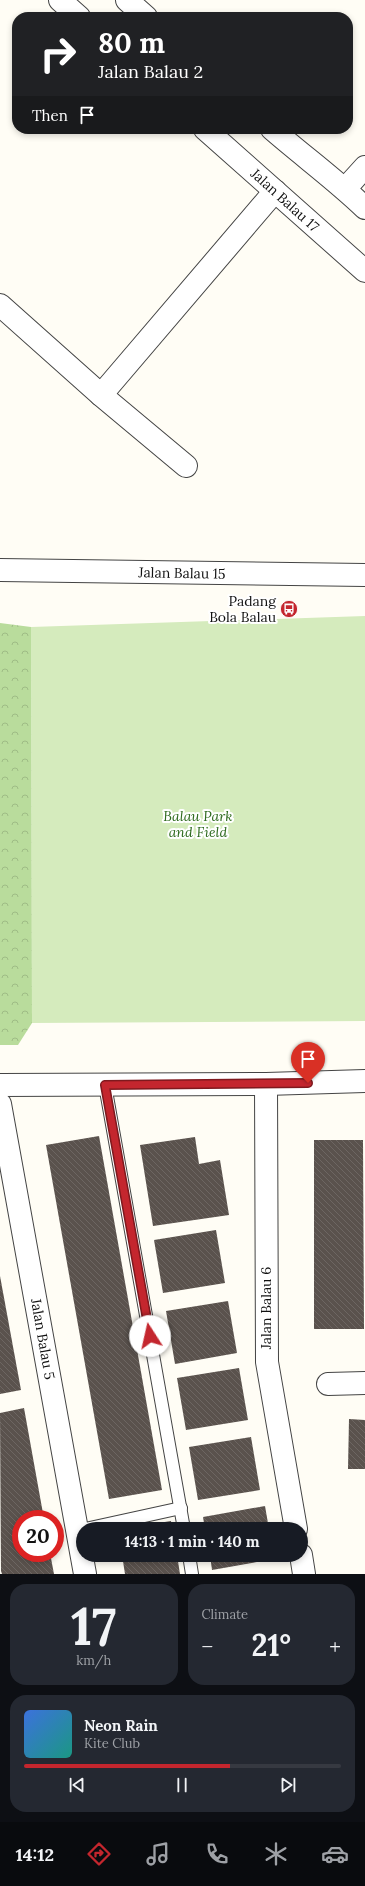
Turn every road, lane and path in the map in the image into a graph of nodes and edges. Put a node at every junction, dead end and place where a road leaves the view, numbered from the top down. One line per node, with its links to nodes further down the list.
1 (60, 0): 3 (street)
2 (127, 0): 4 (street)
3 (73, 12)
4 (140, 12)
5 (212, 134): 9 (street, Jalan Balau 17)
6 (278, 134): 8 (street)
7 (365, 167): 8 (street)
8 (345, 189): 10 (street)
9 (275, 191): 11 (street, Jalan Balau 17); 13 (street)
10 (365, 208)
11 (365, 271)
12 (0, 305): 13 (street)
13 (101, 395): 14 (street)
14 (186, 466)
15 (0, 570): 16 (street, Jalan Balau 15)
16 (365, 576)
17 (365, 1081): 19 (street)
18 (0, 1084): 20 (street)
19 (266, 1084): 20 (street); 28 (street, Jalan Balau 6)
20 (105, 1085): 24 (lane)
21 (0, 1104): 25 (street, Jalan Balau 5)
22 (365, 1383): 23 (street)
23 (328, 1384)
24 (181, 1508): 26 (lane); 27 (lane)
25 (80, 1522)
26 (118, 1522)
27 (183, 1522)
28 (295, 1522)
29 (84, 1562): 32 (street, Jalan Balau 5)
30 (190, 1562): 33 (lane)
31 (302, 1562): 34 (street)
32 (85, 1574)
33 (192, 1574)
34 (304, 1574)

